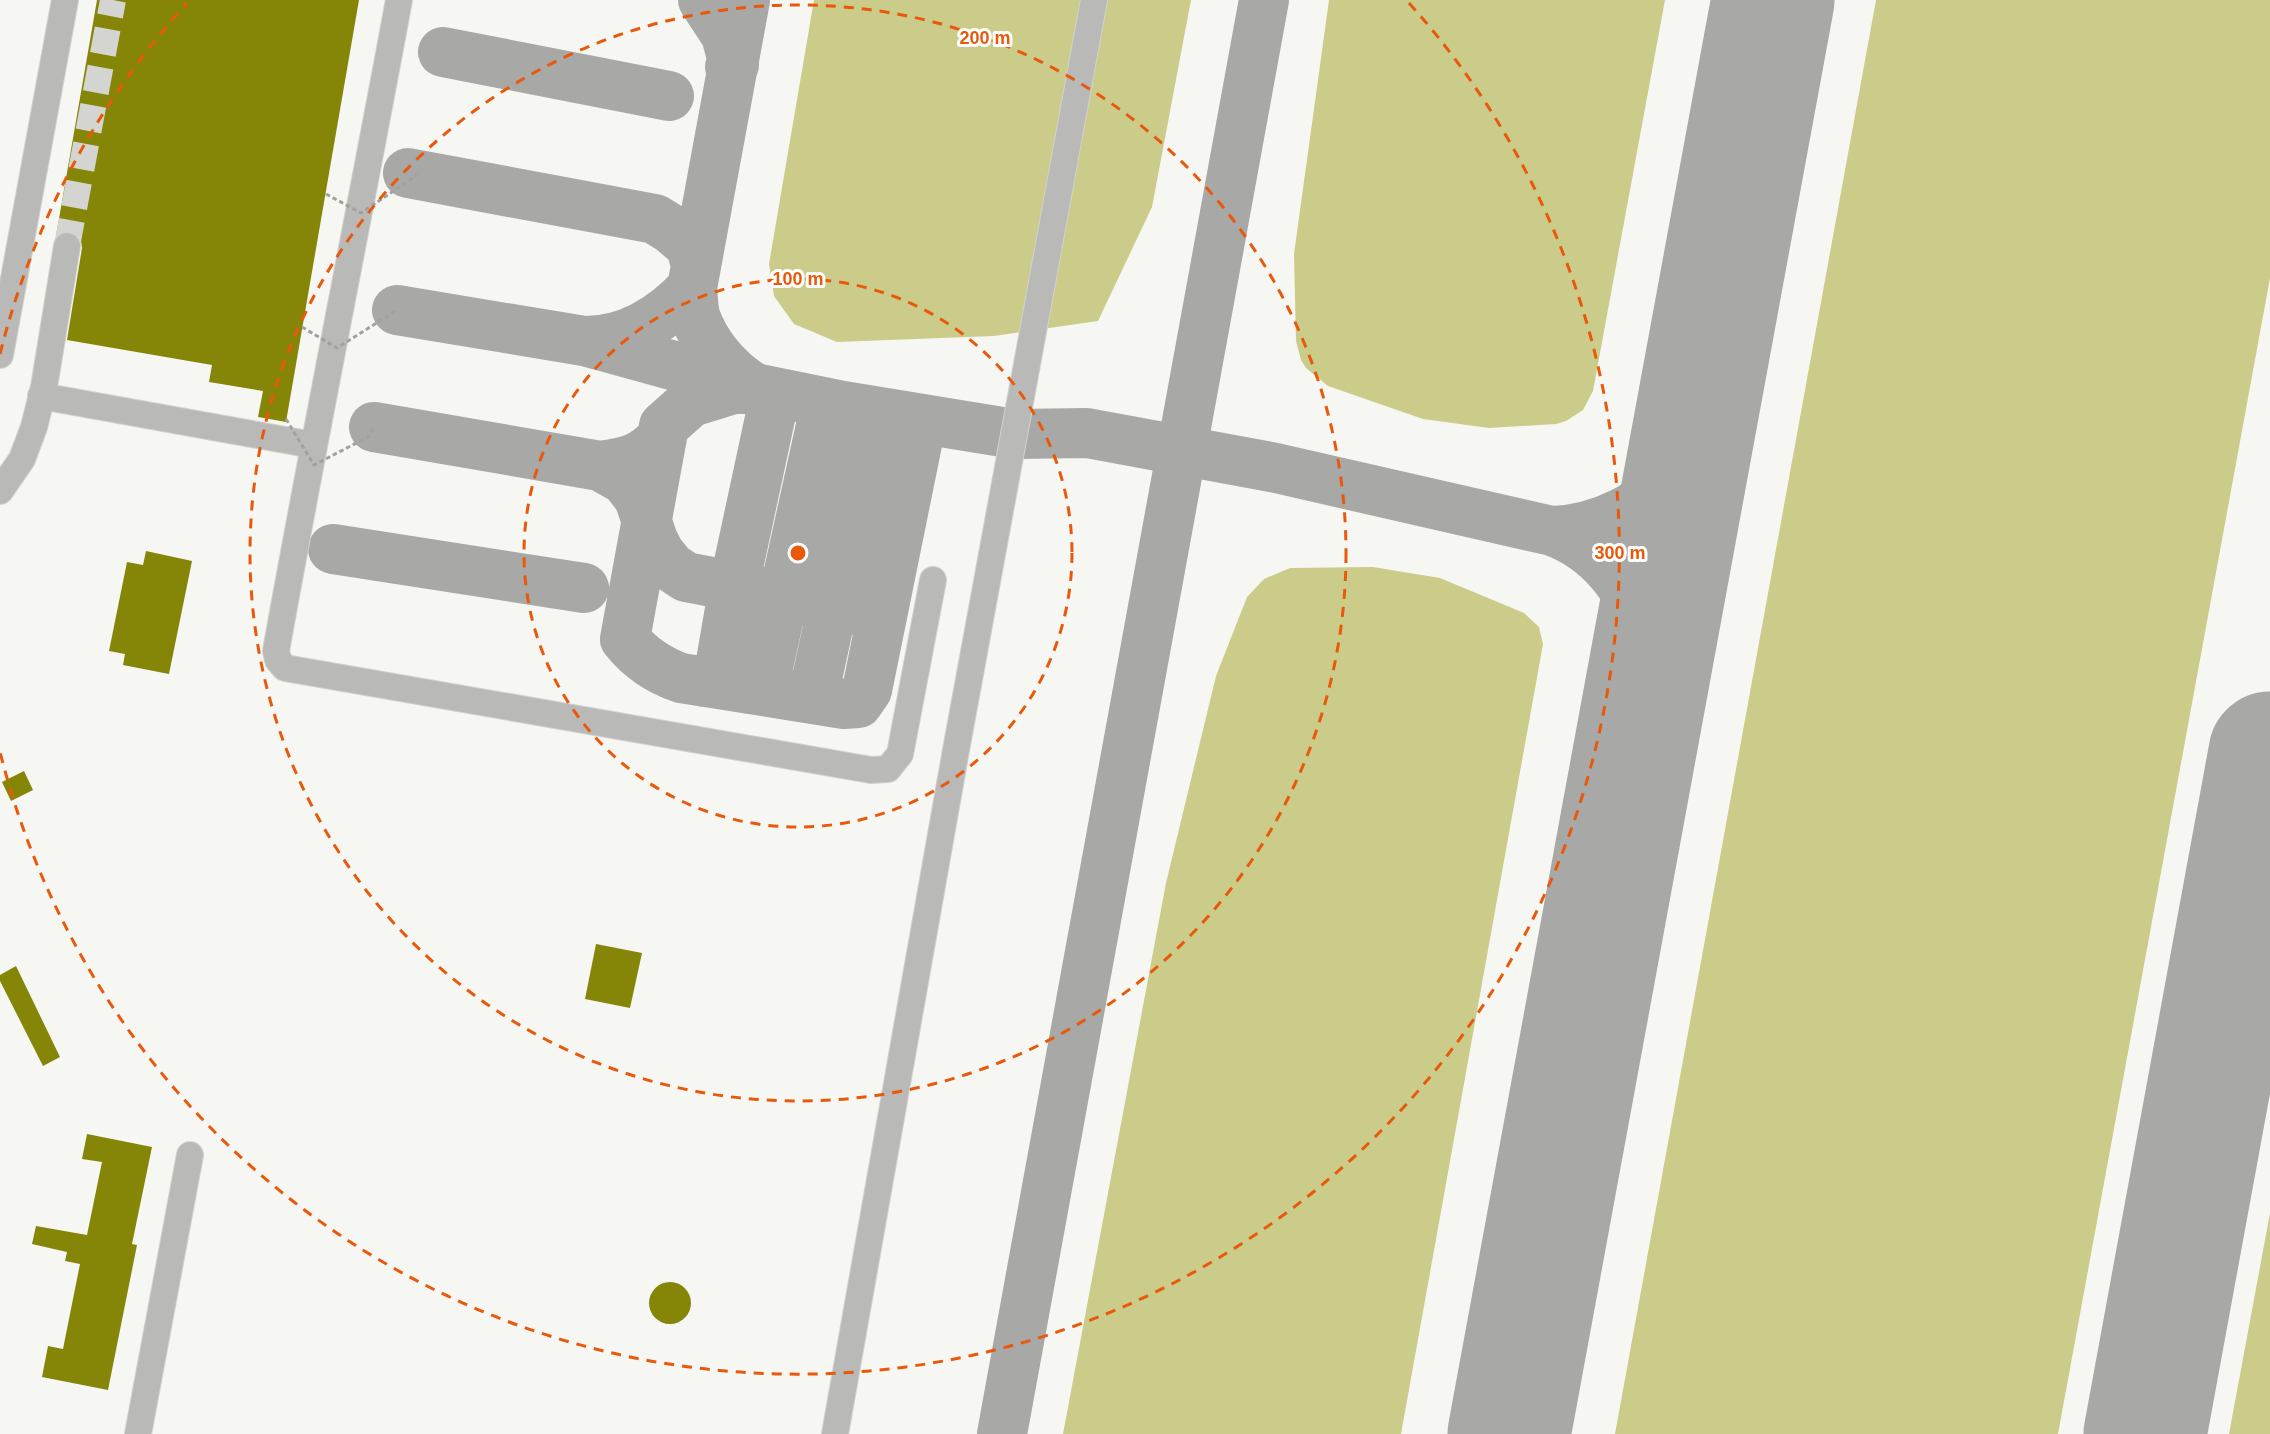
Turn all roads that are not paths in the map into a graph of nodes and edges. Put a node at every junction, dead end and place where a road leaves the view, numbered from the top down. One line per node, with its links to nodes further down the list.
1 (65, 0): 5 (street)
2 (399, 0): 7 (street)
3 (1094, 0): 12 (street)
4 (68, 246): 6 (street)
5 (0, 356)
6 (41, 396): 7 (street); 8 (street)
7 (313, 445): 9 (street)
8 (0, 492)
9 (933, 580)
10 (190, 1155): 11 (street)
11 (138, 1434)
12 (835, 1434)

